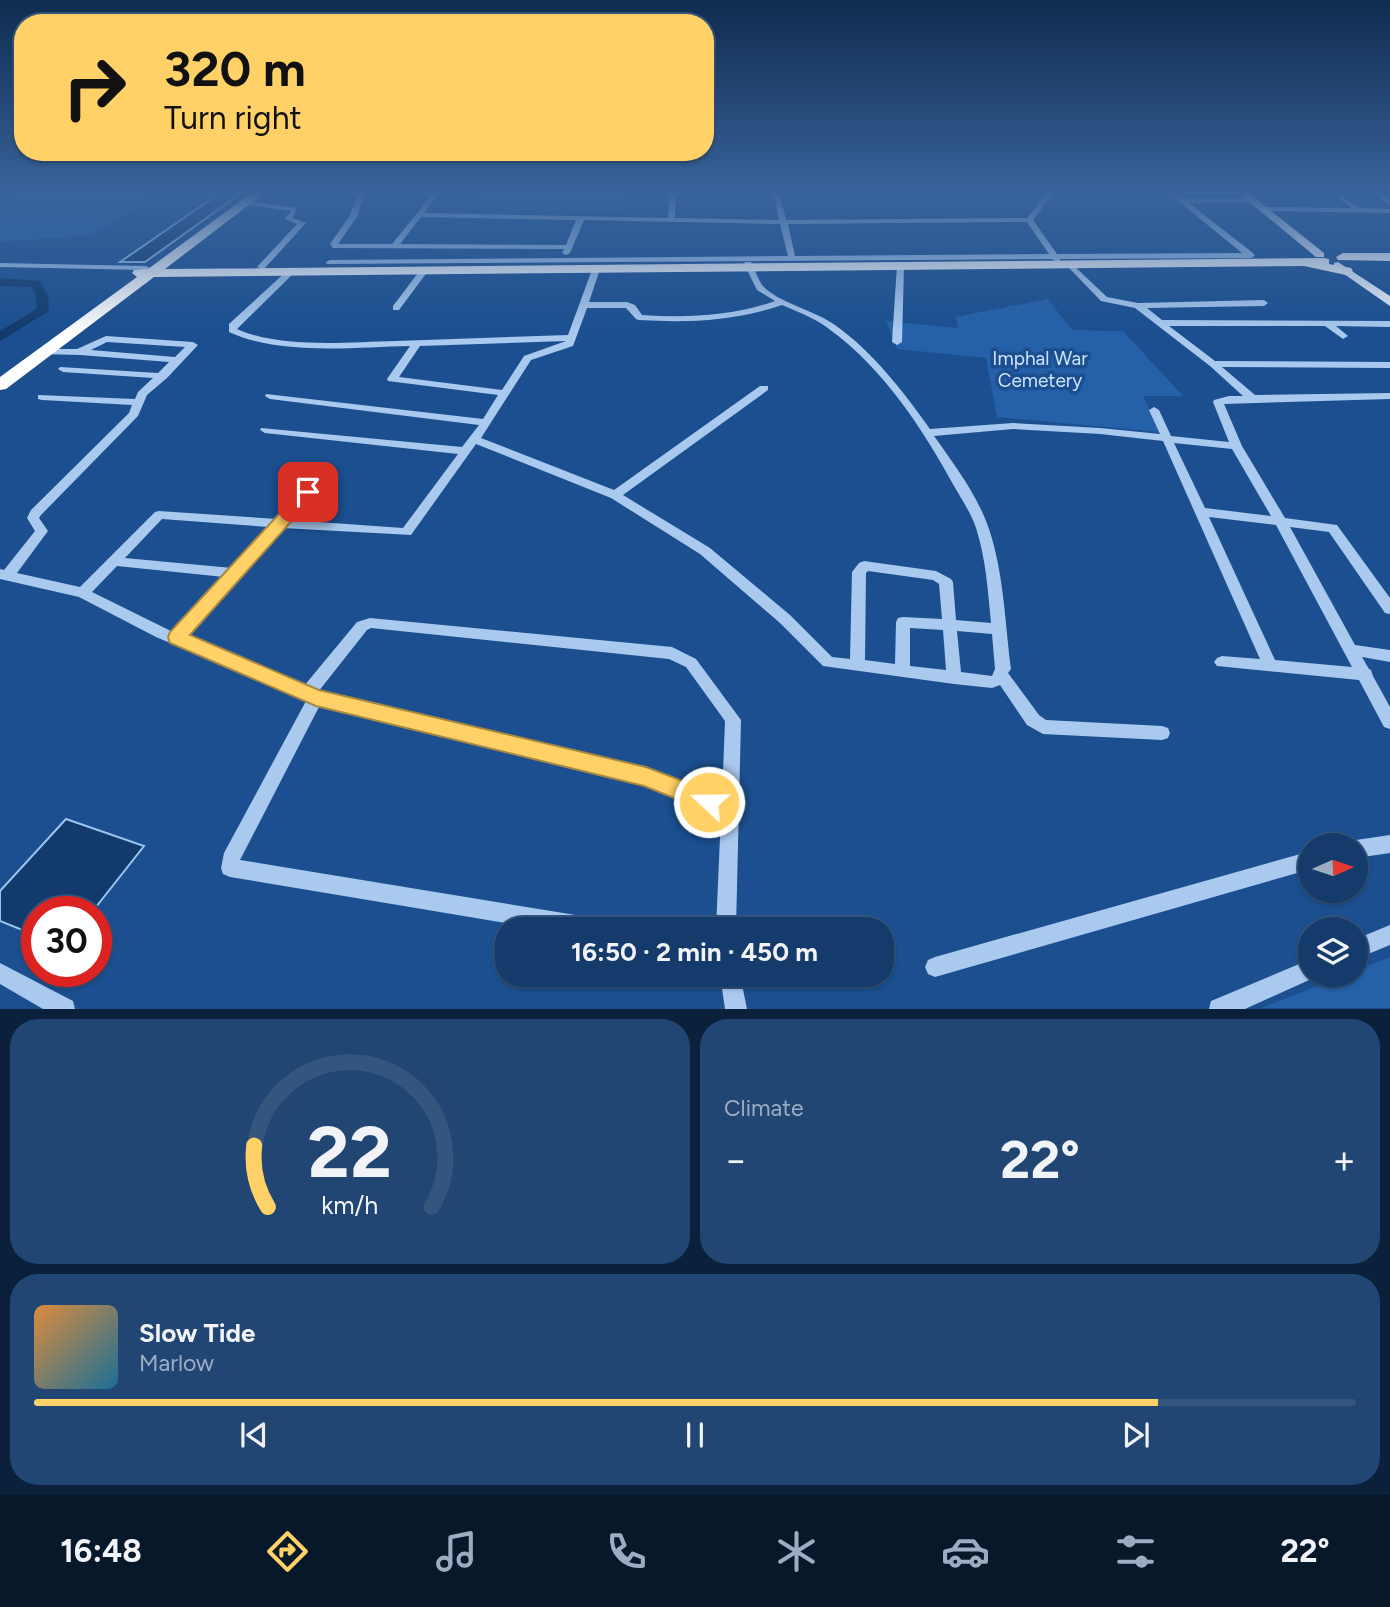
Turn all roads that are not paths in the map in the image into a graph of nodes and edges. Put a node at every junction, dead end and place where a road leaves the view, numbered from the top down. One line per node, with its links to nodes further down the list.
1 (190, 238): 26 (highway)
2 (194, 238): 26 (highway)
3 (289, 238): 22 (street)
4 (339, 238): 11 (street)
5 (401, 238): 11 (street)
6 (572, 238): 12 (street)
7 (787, 238): 13 (street)
8 (1043, 238): 17 (street)
9 (1229, 238): 15 (street)
10 (1307, 238): 14 (main road)
11 (394, 247): 12 (street)
12 (568, 247): 19 (street)
13 (792, 258): 17 (street); 19 (street)
14 (1333, 258): 15 (highway); 15 (highway); 15 (highway); 16 (highway); 29 (main road); 31 (main road)
15 (1255, 259): 17 (highway)
16 (1390, 259)
17 (1061, 260): 21 (highway); 23 (highway); 34 (street)
18 (330, 262): 19 (street)
19 (562, 262): 21 (highway); 24 (highway)
20 (0, 265): 26 (street)
21 (749, 266): 23 (highway); 25 (highway); 30 (street)
22 (261, 267): 24 (highway); 26 (highway)
23 (900, 267): 41 (street)
24 (478, 268): 25 (highway); 28 (highway)
25 (596, 269): 33 (street)
26 (147, 271): 27 (highway); 43 (highway)
27 (292, 271): 28 (highway); 42 (street)
28 (424, 271): 35 (street)
29 (1390, 296)
30 (782, 302): 33 (street); 62 (street)
31 (1390, 302)
32 (1264, 303): 34 (street)
33 (584, 305): 40 (street)
34 (1138, 306): 36 (street)
35 (396, 308)
36 (1159, 323): 37 (street); 46 (street)
37 (1325, 323): 38 (street); 39 (street)
38 (1390, 324)
39 (1343, 336)
40 (573, 338): 42 (street); 53 (street)
41 (897, 342)
42 (417, 343): 53 (street)
43 (40, 351): 44 (street); 50 (highway); 51 (highway)
44 (79, 352): 45 (street); 45 (street)
45 (178, 360): 49 (street)
46 (1213, 364): 47 (street); 57 (street)
47 (1390, 365)
48 (64, 369): 49 (street)
49 (163, 376): 58 (street)
50 (0, 378)
51 (0, 385)
52 (764, 388): 67 (street)
53 (505, 393): 60 (street)
54 (270, 396): 60 (street)
55 (1390, 396): 57 (street)
56 (41, 397): 58 (street)
57 (1253, 400): 65 (street)
58 (138, 402): 73 (street)
59 (1154, 410): 63 (street)
60 (486, 423): 64 (street)
61 (265, 430): 64 (street)
62 (926, 432): 63 (street); 77 (street)
63 (1168, 438): 65 (street); 68 (street)
64 (469, 445): 67 (street); 69 (street)
65 (1236, 446): 70 (street)
66 (308, 492): 69 (street)
67 (615, 495): 83 (street)
68 (1201, 512): 70 (street); 82 (street)
69 (282, 522): 71 (street); 72 (street)
70 (1281, 522): 75 (street); 79 (street)
71 (113, 561): 72 (street); 74 (street)
72 (236, 573): 78 (street)
73 (4, 574): 74 (street)
74 (83, 593): 78 (street)
75 (1390, 609)
76 (950, 625): 77 (street); 83 (street); 84 (street); 87 (street)
77 (998, 629): 86 (street)
78 (177, 637): 88 (street)
79 (1353, 650): 80 (street); 85 (street)
80 (1390, 656)
81 (1222, 662): 82 (street)
82 (1270, 665): 85 (street)
83 (857, 666): 84 (street)
84 (902, 672): 87 (street)
85 (1366, 674): 89 (street)
86 (1001, 675): 87 (street); 90 (street)
87 (954, 678)
88 (312, 696): 91 (street); 91 (street); 95 (street)
89 (1390, 722)
90 (1162, 733)
91 (730, 810): 96 (street)
92 (1390, 844): 93 (street)
93 (1368, 847)
94 (1298, 864): 99 (street)
95 (528, 917)
96 (726, 917)
97 (1390, 935): 98 (street)
98 (1368, 944)
99 (935, 967)
100 (0, 973): 103 (street)
101 (1298, 975): 105 (street)
102 (732, 987): 104 (street)
103 (65, 1009)
104 (736, 1009)
105 (1219, 1009)

